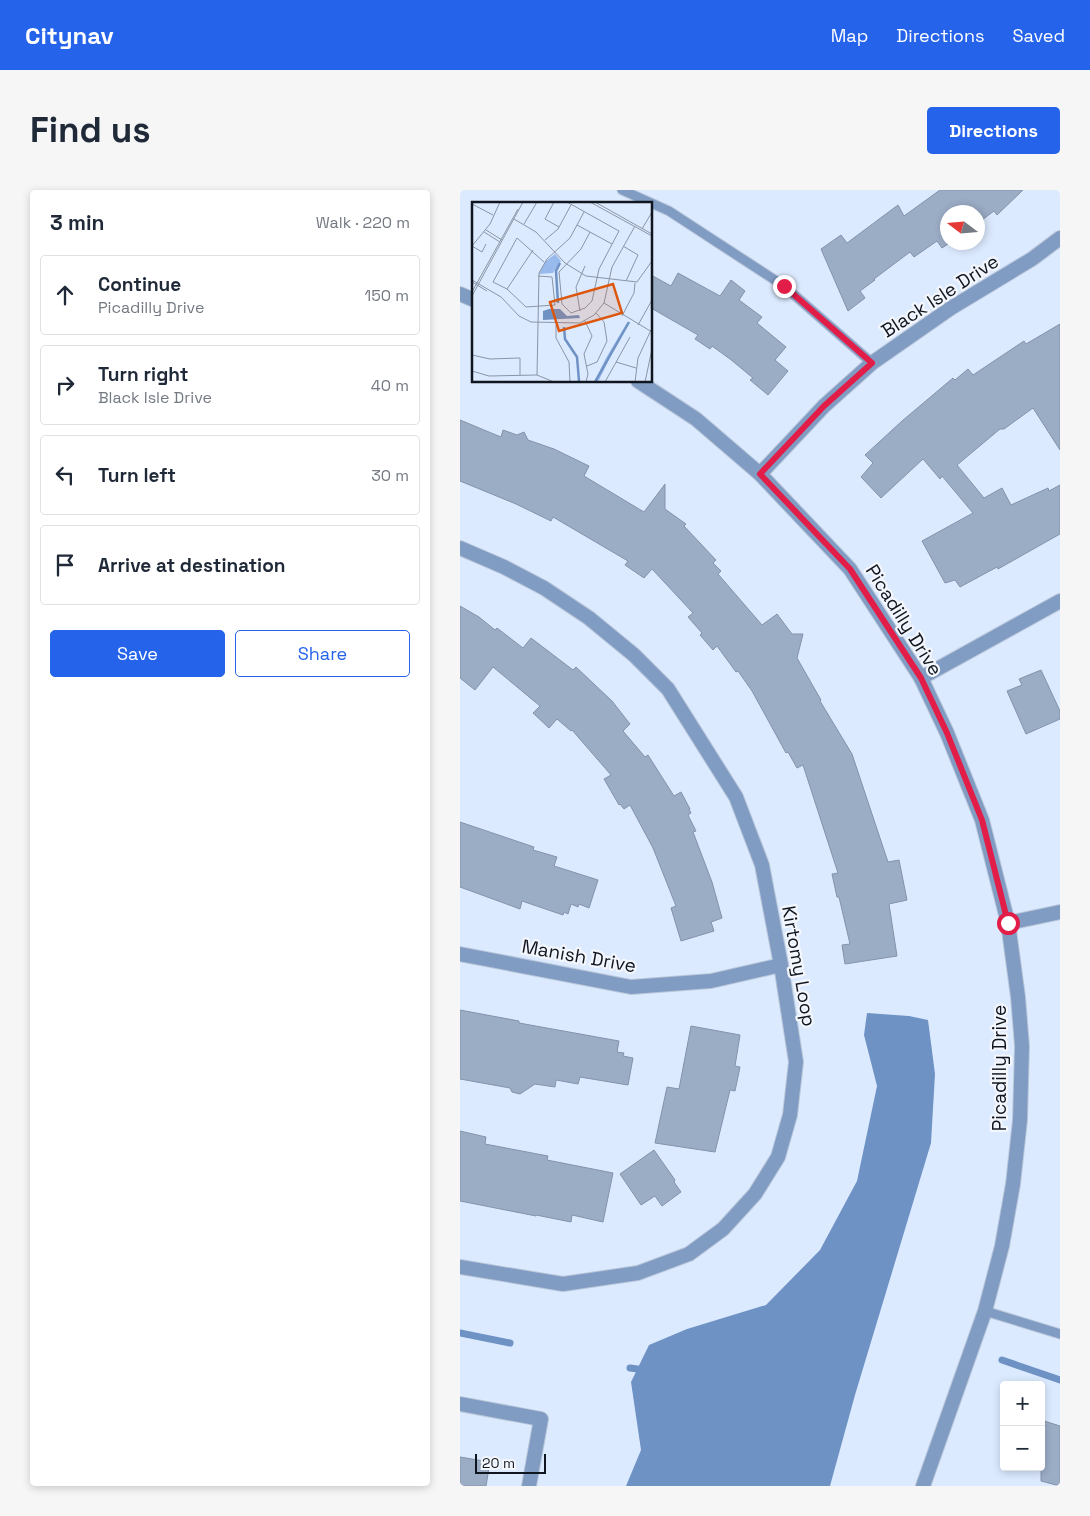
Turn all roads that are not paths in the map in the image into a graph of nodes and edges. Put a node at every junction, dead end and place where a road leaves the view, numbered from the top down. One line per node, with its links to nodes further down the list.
1 (622, 190): 2 (lane)
2 (649, 202)
3 (652, 203): 7 (lane)
4 (1060, 238): 7 (street, Black Isle Drive)
5 (460, 294): 6 (street)
6 (472, 299)
7 (872, 363): 9 (street, Black Isle Drive)
8 (640, 382): 9 (street, Picadilly Drive)
9 (760, 474): 12 (street, Picadilly Drive)
10 (460, 548): 16 (street, Kirtomy Loop)
11 (1060, 601): 12 (street)
12 (921, 678): 14 (street, Picadilly Drive)
13 (1060, 912): 14 (street)
14 (1008, 923): 18 (street, Picadilly Drive)
15 (460, 954): 16 (street, Manish Drive)
16 (781, 964): 17 (street, Kirtomy Loop)
17 (460, 1267)
18 (985, 1311): 19 (lane); 22 (street, Picadilly Drive)
19 (1060, 1334)
20 (460, 1404): 21 (street)
21 (529, 1486)
22 (923, 1486)

